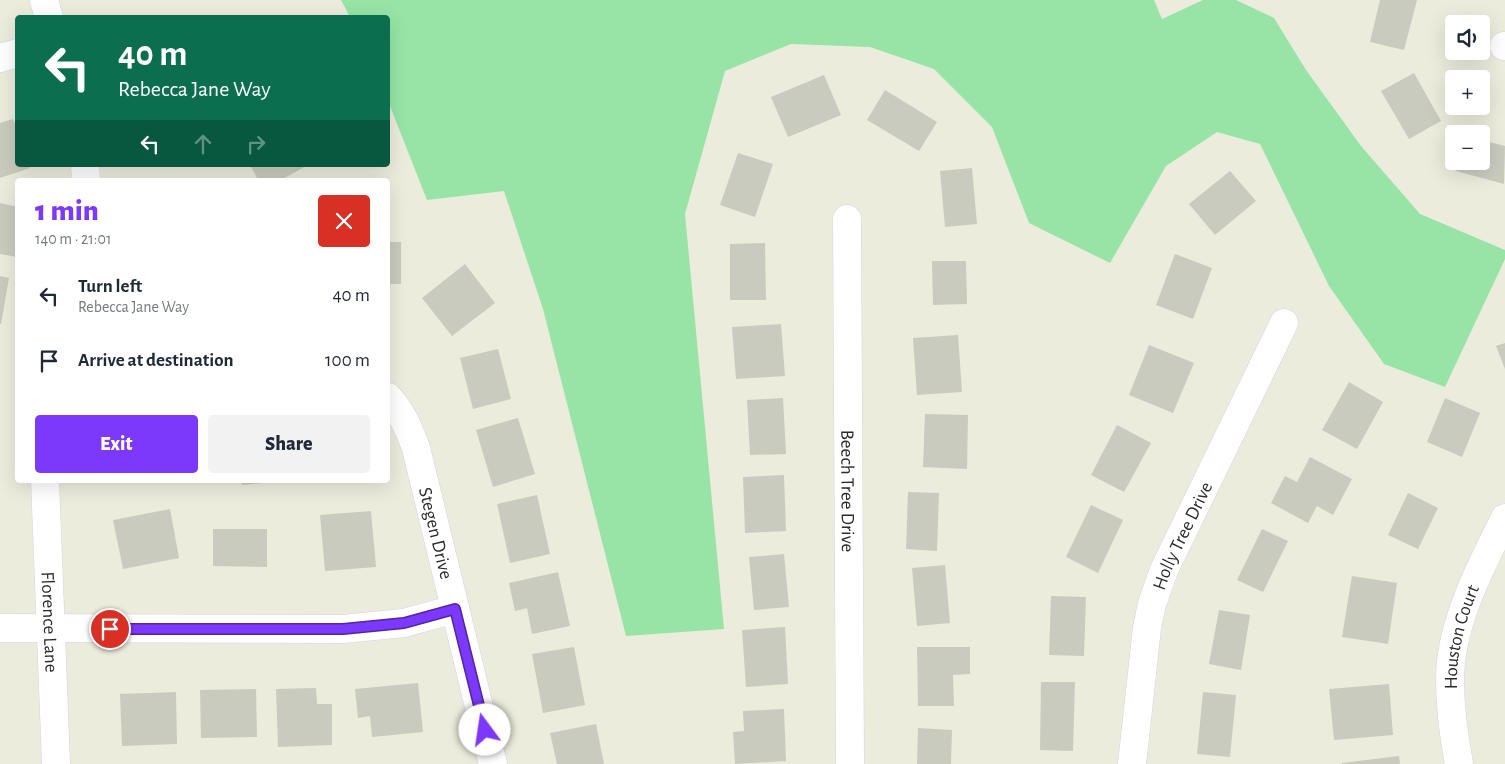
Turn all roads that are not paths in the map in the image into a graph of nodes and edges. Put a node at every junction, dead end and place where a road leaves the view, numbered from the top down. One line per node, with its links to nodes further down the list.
1 (44, 0): 2 (street)
2 (48, 15)
3 (15, 54): 4 (street)
4 (0, 58)
5 (847, 219): 15 (street, Beech Tree Drive)
6 (1284, 323): 16 (street, Holly Tree Drive)
7 (390, 399): 10 (street, Stegen Drive)
8 (45, 483): 12 (street, Florence Lane)
9 (1505, 518): 17 (street, Houston Court)
10 (455, 609): 12 (street); 14 (street, Stegen Drive)
11 (0, 628): 12 (street)
12 (52, 629): 13 (street, Florence Lane)
13 (56, 764)
14 (494, 764)
15 (850, 764)
16 (1132, 764)
17 (1459, 764)

